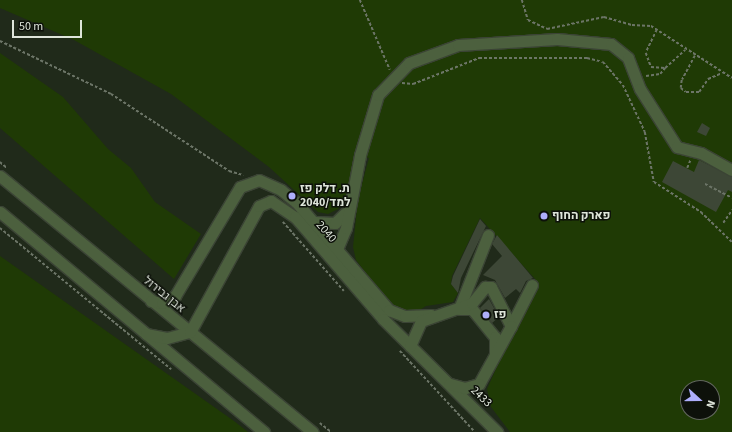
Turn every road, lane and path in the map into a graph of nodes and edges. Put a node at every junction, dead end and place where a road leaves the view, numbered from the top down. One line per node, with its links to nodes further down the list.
1 (360, 0): 10 (path)
2 (522, 0): 3 (path)
3 (657, 30): 5 (path); 7 (path)
4 (0, 41): 13 (path)
5 (685, 50): 6 (path); 7 (path)
6 (695, 55): 8 (path); 8 (path)
7 (665, 68): 9 (path)
8 (722, 73): 11 (path)
9 (635, 77): 10 (street); 12 (street)
10 (393, 78): 17 (street); 25 (path)
11 (732, 78)
12 (731, 168)
13 (252, 174)
14 (0, 176): 28 (street, אבן גבירול)
15 (705, 184): 16 (path)
16 (732, 198)
17 (350, 201): 20 (street); 26 (street)
18 (732, 210): 22 (path)
19 (0, 212): 33 (street)
20 (345, 213): 21 (street); 26 (street)
21 (315, 222): 26 (street, 2040); 28 (street, 2040)
22 (723, 223)
23 (0, 228): 36 (path)
24 (488, 235): 29 (street)
25 (732, 242)
26 (332, 249): 30 (street, 2040); 32 (street, 2040); 34 (street, 2040)
27 (532, 285): 31 (street)
28 (151, 301): 32 (street, אבן גבירול)
29 (459, 309): 30 (street); 31 (street); 35 (street)
30 (430, 315): 34 (street)
31 (511, 326): 35 (street)
32 (190, 332): 33 (street); 39 (street, אבן גבירול)
33 (146, 334): 38 (street)
34 (410, 346): 37 (street, 2040)
35 (495, 357): 37 (street)
36 (174, 371)
37 (446, 382): 40 (street, 2433)
38 (264, 432)
39 (313, 432)
40 (497, 432)

